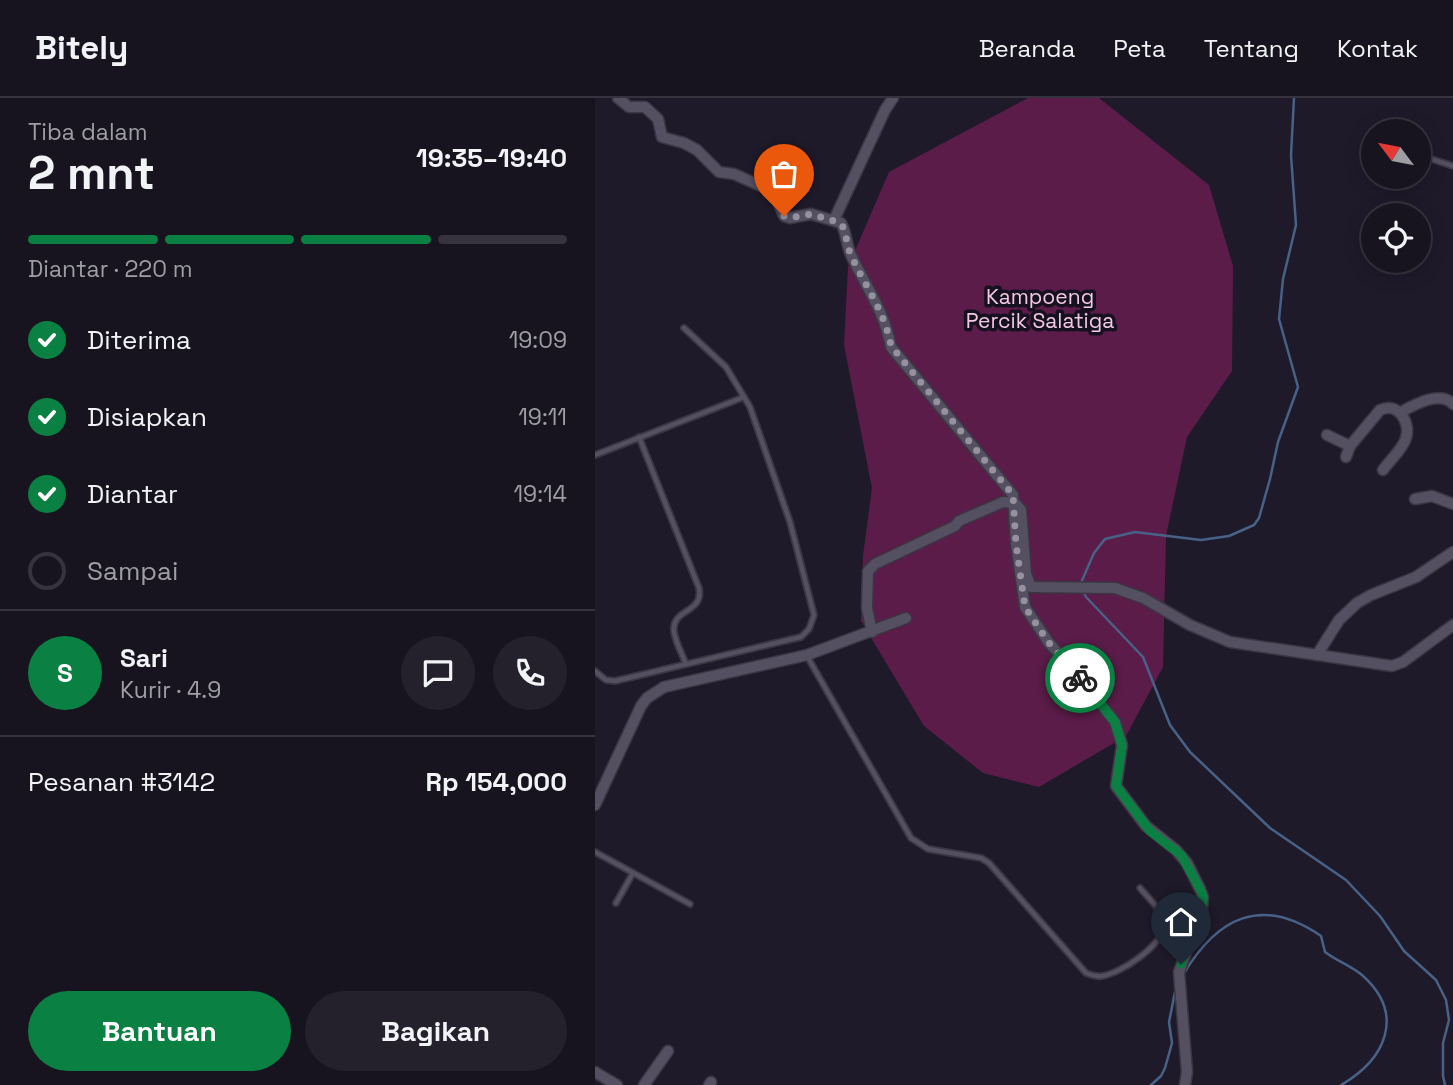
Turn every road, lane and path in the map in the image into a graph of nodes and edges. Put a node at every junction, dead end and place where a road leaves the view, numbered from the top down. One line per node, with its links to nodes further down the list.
1 (618, 98): 5 (street)
2 (893, 98): 5 (street)
3 (1431, 159): 4 (lane)
4 (1453, 166)
5 (834, 220): 17 (street)
6 (684, 328): 7 (lane)
7 (744, 397): 11 (lane); 25 (lane)
8 (1453, 404): 9 (street)
9 (1401, 412): 12 (street); 15 (street)
10 (1327, 435): 12 (street)
11 (639, 437): 13 (lane); 25 (lane)
12 (1350, 446): 14 (street)
13 (595, 455)
14 (1346, 457)
15 (1383, 470)
16 (1415, 499): 18 (street)
17 (1015, 503): 22 (street); 24 (street); 37 (street)
18 (1453, 504)
19 (1453, 552): 24 (street)
20 (906, 618): 22 (street)
21 (1453, 625): 24 (street)
22 (872, 632): 23 (street)
23 (807, 655): 27 (street); 30 (lane)
24 (1317, 655)
25 (686, 664): 26 (lane)
26 (595, 671)
27 (595, 805)
28 (595, 852): 29 (lane)
29 (633, 873): 31 (lane); 32 (lane)
30 (1140, 888)
31 (616, 903)
32 (690, 904)
33 (668, 1051): 36 (street)
34 (595, 1072): 35 (street)
35 (617, 1085)
36 (644, 1085)
37 (1185, 1085)

